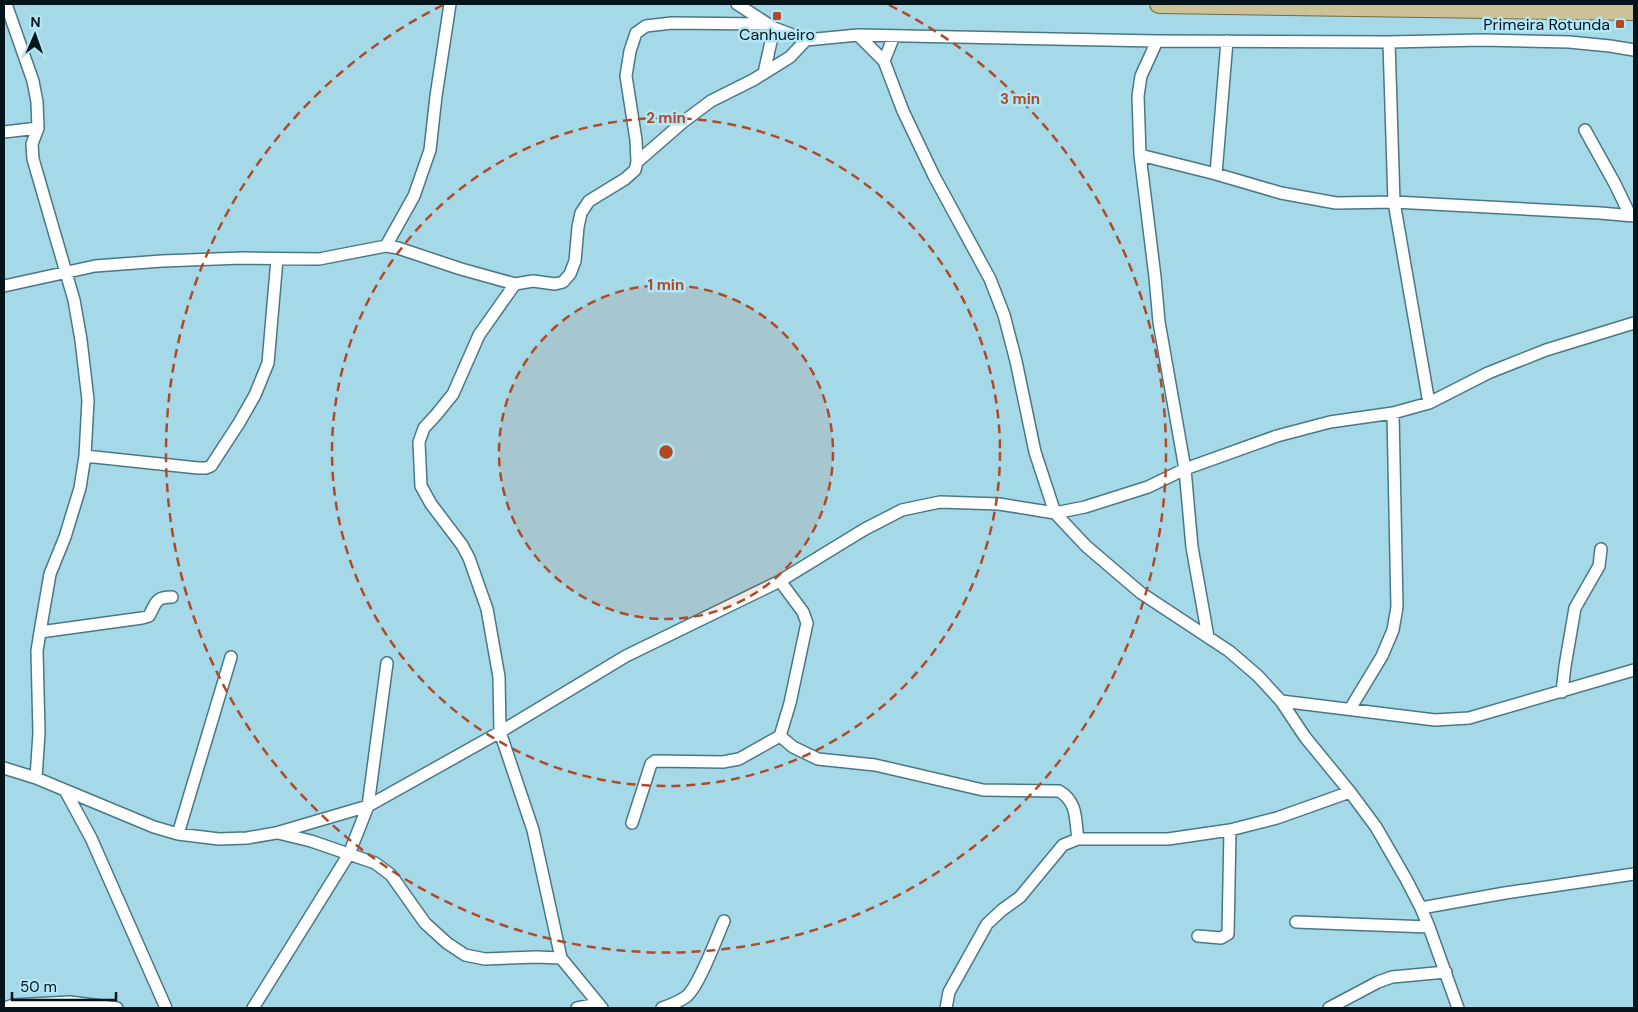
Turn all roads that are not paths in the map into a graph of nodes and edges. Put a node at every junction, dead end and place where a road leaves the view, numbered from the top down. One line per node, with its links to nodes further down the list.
1 (6, 4): 16 (street)
2 (450, 4): 24 (street)
3 (737, 4): 6 (street)
4 (1160, 4): 5 (main road)
5 (1634, 11)
6 (771, 26): 9 (street); 15 (street); 20 (street)
7 (858, 35): 8 (street); 9 (street); 14 (street)
8 (894, 36): 10 (street); 14 (street)
9 (806, 40): 15 (street)
10 (1156, 41): 11 (street); 19 (street)
11 (1227, 41): 12 (street); 21 (street)
12 (1389, 42): 13 (street); 22 (street)
13 (1634, 50)
14 (884, 61): 34 (street)
15 (764, 73): 20 (street)
16 (38, 128): 18 (street); 26 (street)
17 (1584, 130): 23 (street)
18 (4, 132)
19 (1140, 155): 21 (street); 33 (street)
20 (637, 162): 27 (street)
21 (1216, 174): 22 (street)
22 (1394, 202): 23 (street); 30 (street)
23 (1632, 215)
24 (386, 246): 25 (street); 27 (street)
25 (278, 259): 26 (street); 32 (street)
26 (66, 271): 28 (street); 32 (street)
27 (515, 284): 46 (street)
28 (4, 286)
29 (1634, 323): 30 (street)
30 (1429, 403): 31 (street)
31 (1393, 413): 33 (street); 45 (street)
32 (85, 456): 38 (street)
33 (1186, 469): 34 (street); 39 (street)
34 (1055, 513): 36 (street); 39 (street)
35 (1601, 549): 43 (street)
36 (780, 581): 46 (street); 47 (street)
37 (172, 597): 38 (street)
38 (40, 632): 49 (street)
39 (1208, 637): 44 (street)
40 (230, 656): 56 (street)
41 (387, 663): 52 (street)
42 (1634, 670): 43 (street)
43 (1562, 692): 45 (street)
44 (1281, 701): 45 (street); 51 (street)
45 (1350, 709)
46 (500, 732): 52 (street); 65 (street)
47 (780, 736): 53 (street); 57 (street)
48 (4, 768): 49 (street)
49 (36, 778): 50 (street)
50 (66, 792): 56 (street); 70 (street)
51 (1350, 792): 54 (street); 60 (street)
52 (368, 806): 55 (street); 58 (street)
53 (632, 823)
54 (1230, 830): 57 (street); 64 (street)
55 (276, 833): 56 (street); 58 (street)
56 (178, 834)
57 (1078, 839): 74 (street)
58 (349, 854): 65 (street); 71 (street)
59 (1634, 874): 60 (street)
60 (1421, 908): 63 (street)
61 (724, 921): 73 (street)
62 (1296, 922): 63 (street)
63 (1429, 927): 66 (street)
64 (1198, 936)
65 (560, 958): 67 (street)
66 (1446, 972): 75 (street); 76 (street)
67 (600, 1006): 72 (street)
68 (5, 1008): 69 (street)
69 (117, 1008)
70 (166, 1008)
71 (253, 1008)
72 (577, 1008)
73 (662, 1008)
74 (946, 1008)
75 (1329, 1008)
76 (1458, 1008)

